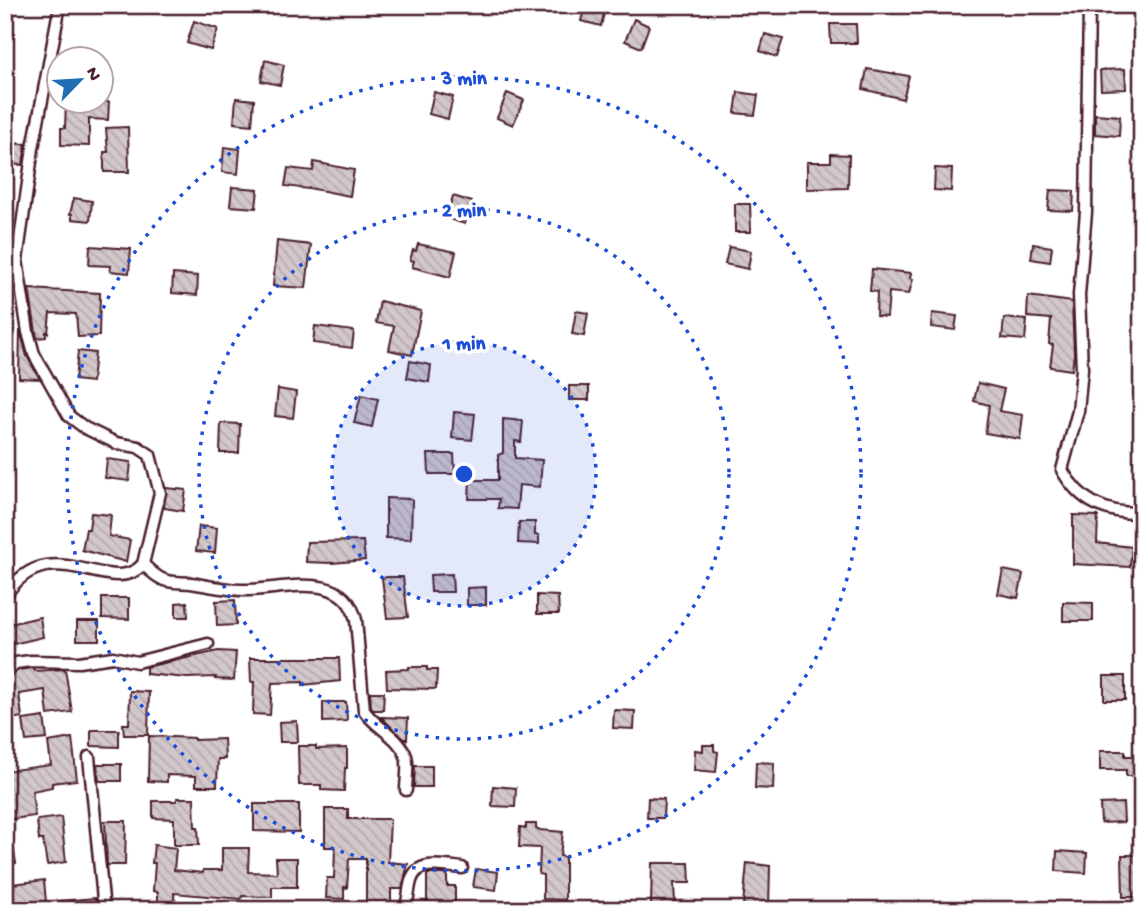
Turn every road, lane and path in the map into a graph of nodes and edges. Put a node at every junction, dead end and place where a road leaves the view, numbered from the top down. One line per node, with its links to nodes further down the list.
1 (60, 5): 4 (street)
2 (1089, 5): 3 (street)
3 (1142, 513)
4 (143, 564): 5 (street); 9 (street)
5 (5, 596)
6 (208, 644): 7 (street)
7 (5, 672)
8 (89, 757): 11 (street)
9 (406, 790)
10 (462, 868): 12 (street)
11 (104, 910)
12 (404, 910)

